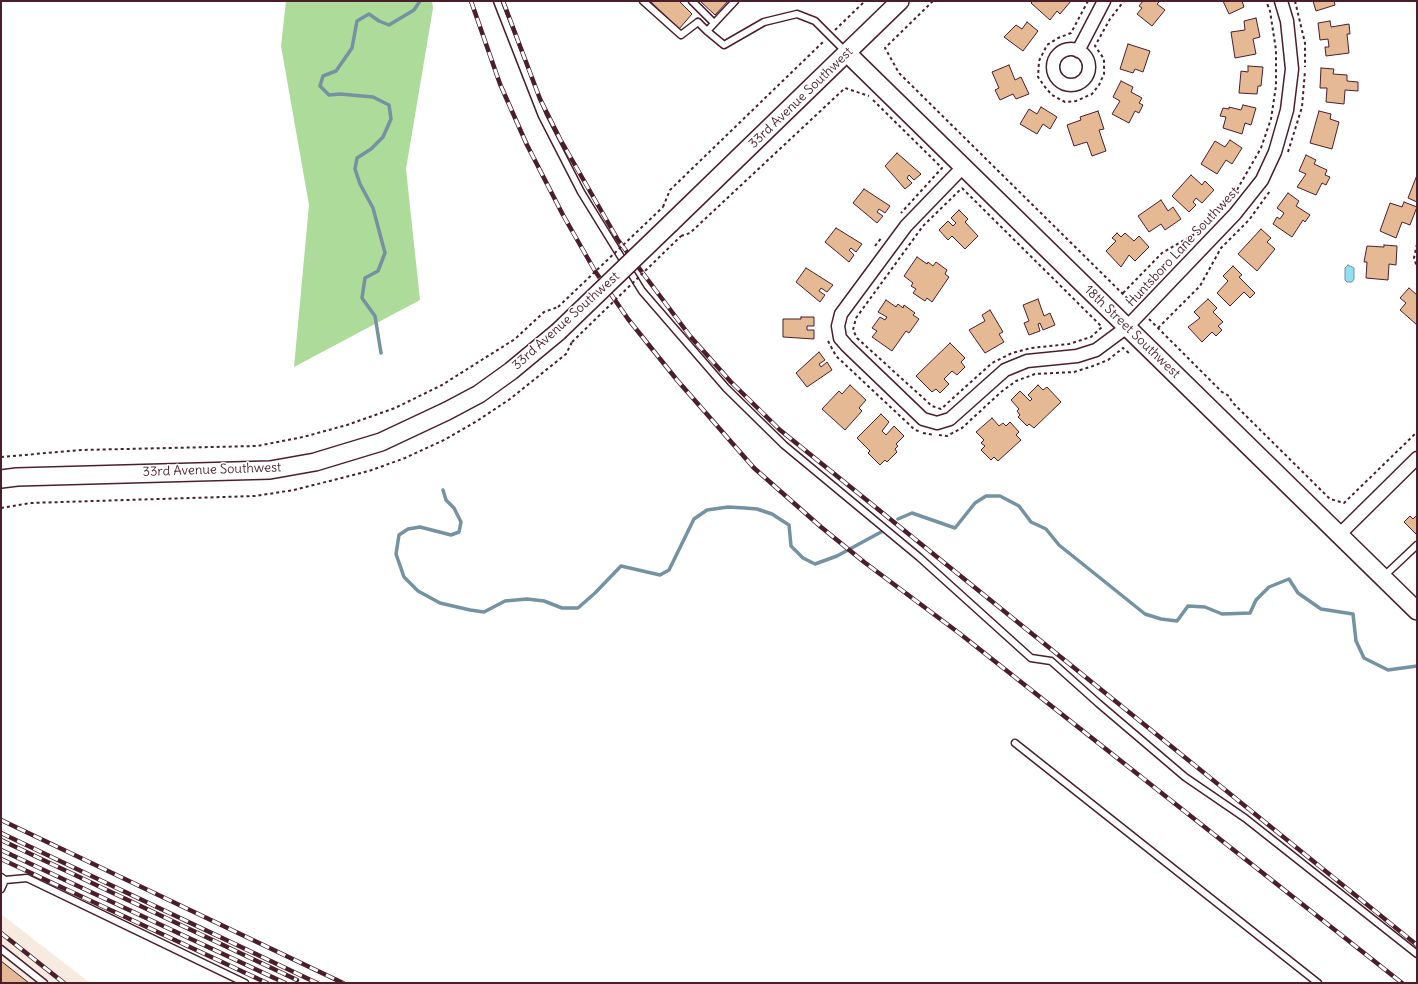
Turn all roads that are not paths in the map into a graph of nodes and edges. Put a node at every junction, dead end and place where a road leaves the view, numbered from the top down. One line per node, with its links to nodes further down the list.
1 (497, 1): 24 (lane)
2 (643, 1): 9 (lane)
3 (692, 1): 8 (lane)
4 (735, 1): 8 (lane)
5 (900, 1): 11 (street, 33rd Avenue Southwest)
6 (1104, 1): 10 (street)
7 (1280, 1): 13 (street, Huntsboro Lane Southwest)
8 (714, 23): 9 (lane)
9 (707, 31): 11 (lane)
10 (1078, 51)
11 (847, 53): 12 (street, 18th Street Southwest); 15 (street, 33rd Avenue Southwest, bridge)
12 (963, 167): 13 (street, 18th Street Southwest); 13 (street, Huntsboro Lane Southwest)
13 (1127, 327): 16 (street, 18th Street Southwest)
14 (1416, 460): 16 (street)
15 (1, 479)
16 (1339, 535): 18 (street, 18th Street Southwest)
17 (1417, 545): 18 (lane)
18 (1383, 577): 19 (street, 18th Street Southwest)
19 (1417, 612)
20 (1015, 743): 27 (lane)
21 (3, 878): 22 (lane); 26 (lane)
22 (1, 889)
23 (1, 949): 25 (lane)
24 (1417, 954)
25 (44, 983)
26 (245, 983)
27 (1318, 983)

